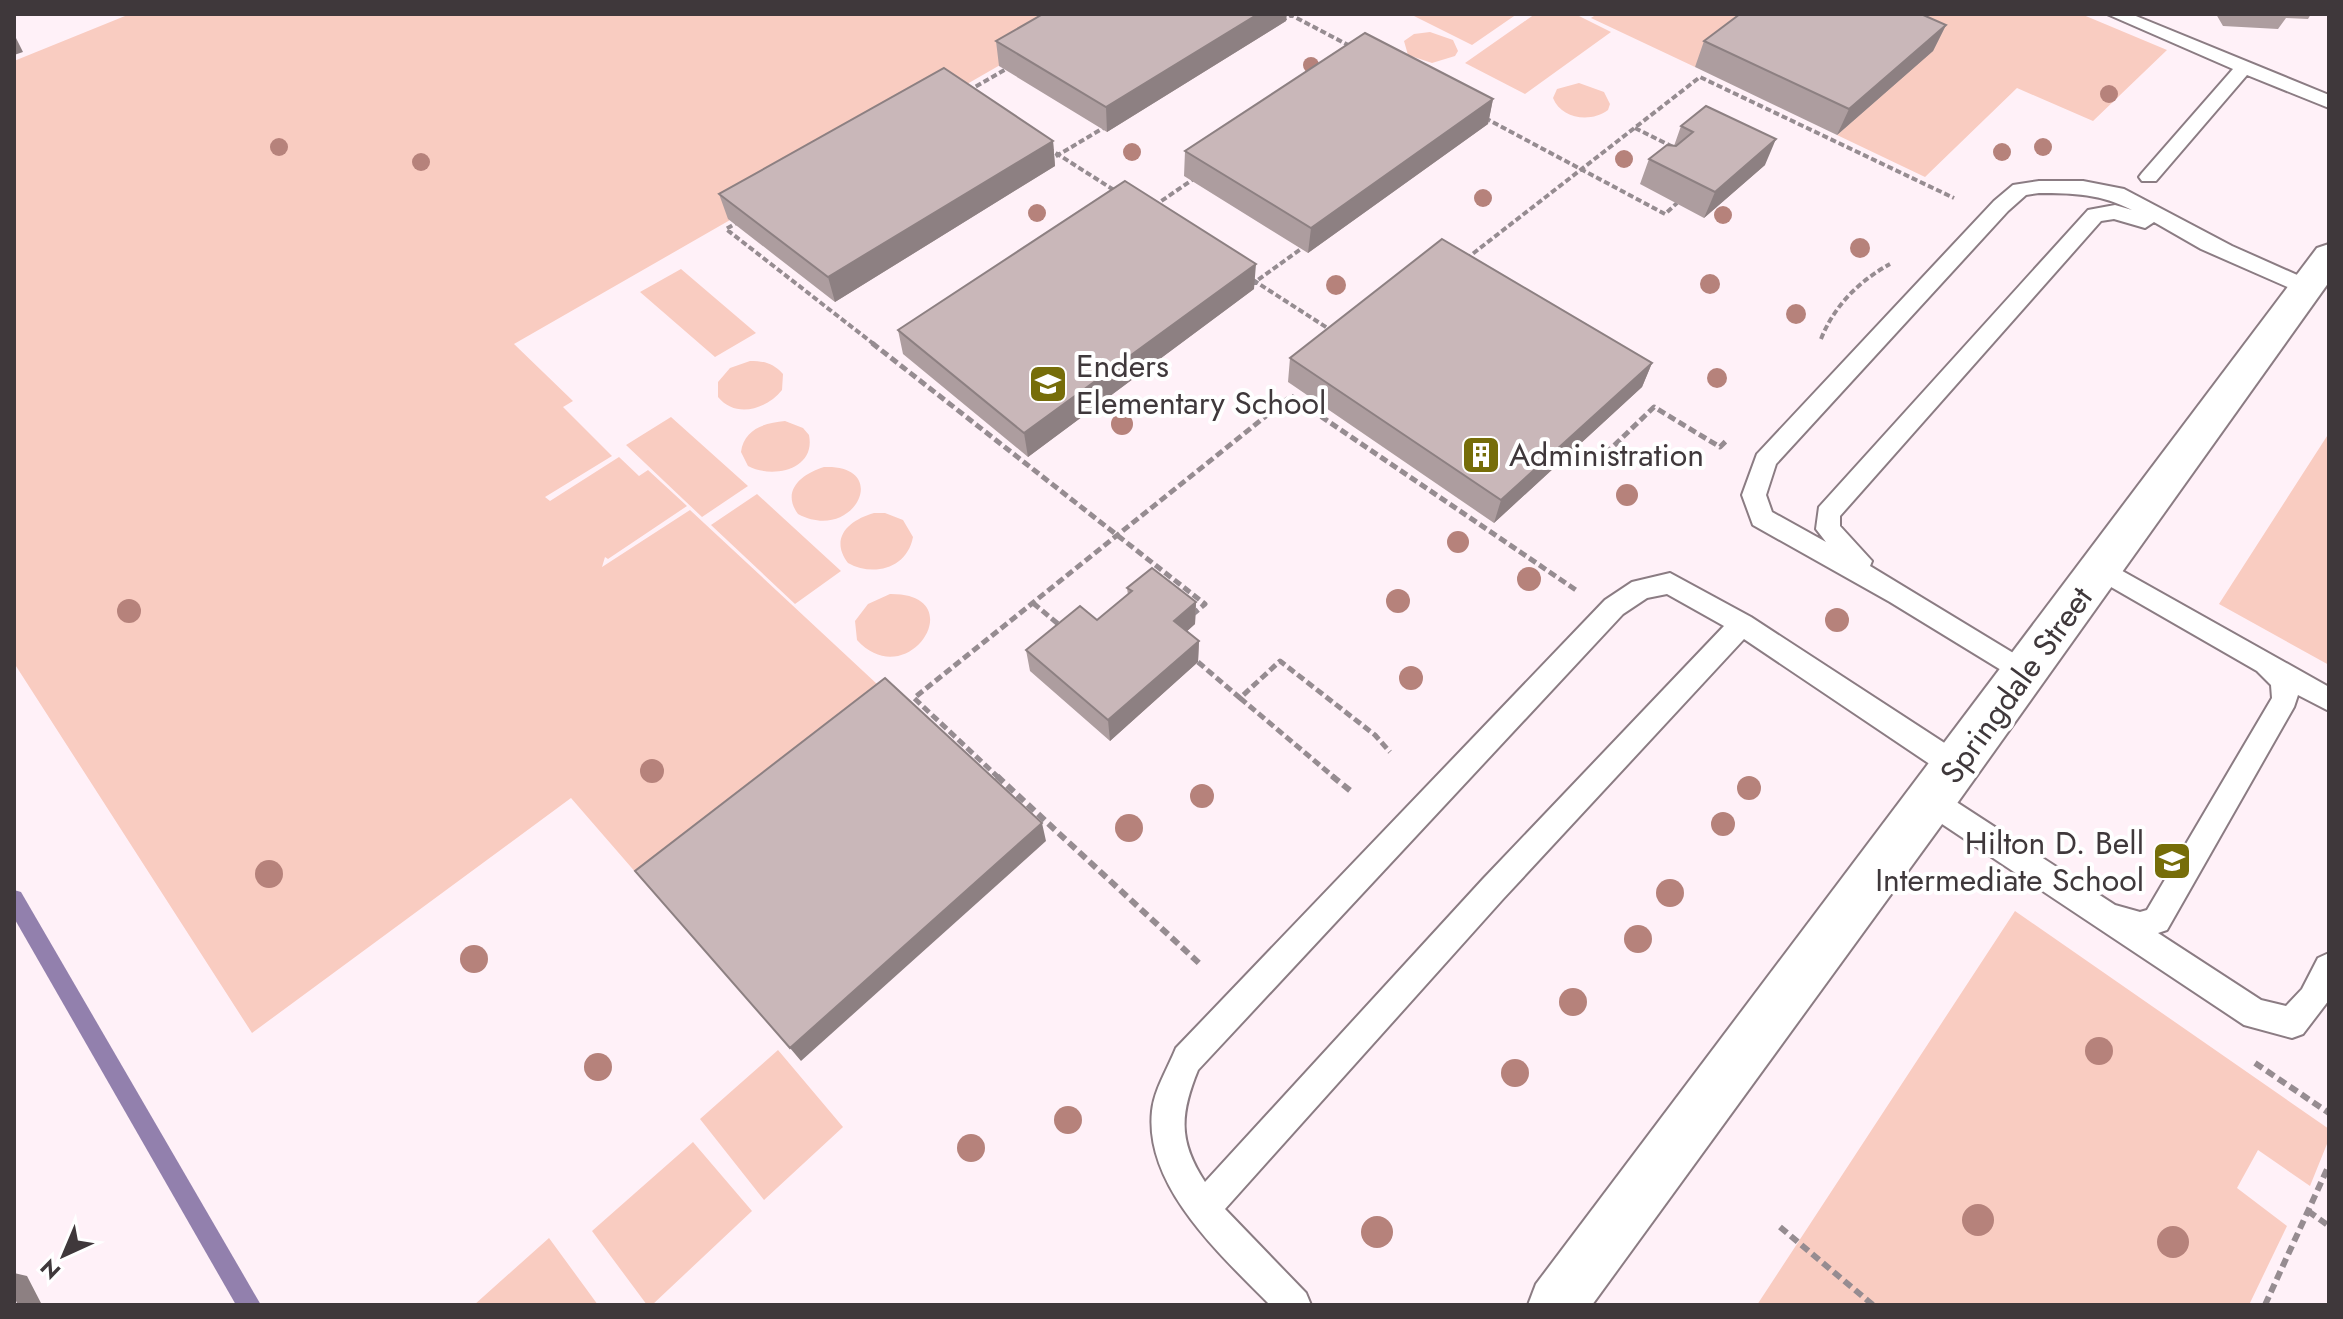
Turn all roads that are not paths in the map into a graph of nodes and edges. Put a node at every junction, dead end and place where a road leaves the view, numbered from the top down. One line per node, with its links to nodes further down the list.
1 (2116, 14): 2 (lane)
2 (2245, 66): 3 (lane); 4 (lane)
3 (2329, 102)
4 (2149, 177)
5 (2224, 250): 6 (lane); 8 (lane); 8 (lane)
6 (2317, 271): 7 (street, Springdale Street)
7 (2101, 569): 10 (lane); 11 (street, Springdale Street)
8 (1899, 595): 11 (lane)
9 (1742, 624): 13 (lane); 16 (lane); 16 (lane)
10 (2266, 664): 12 (lane); 14 (lane)
11 (2024, 673): 13 (street, Springdale Street)
12 (2329, 700)
13 (1943, 784): 14 (lane); 18 (street, Springdale Street)
14 (2106, 917): 15 (lane)
15 (2329, 968)
16 (1202, 1210): 17 (lane)
17 (1294, 1305)
18 (1557, 1305)

